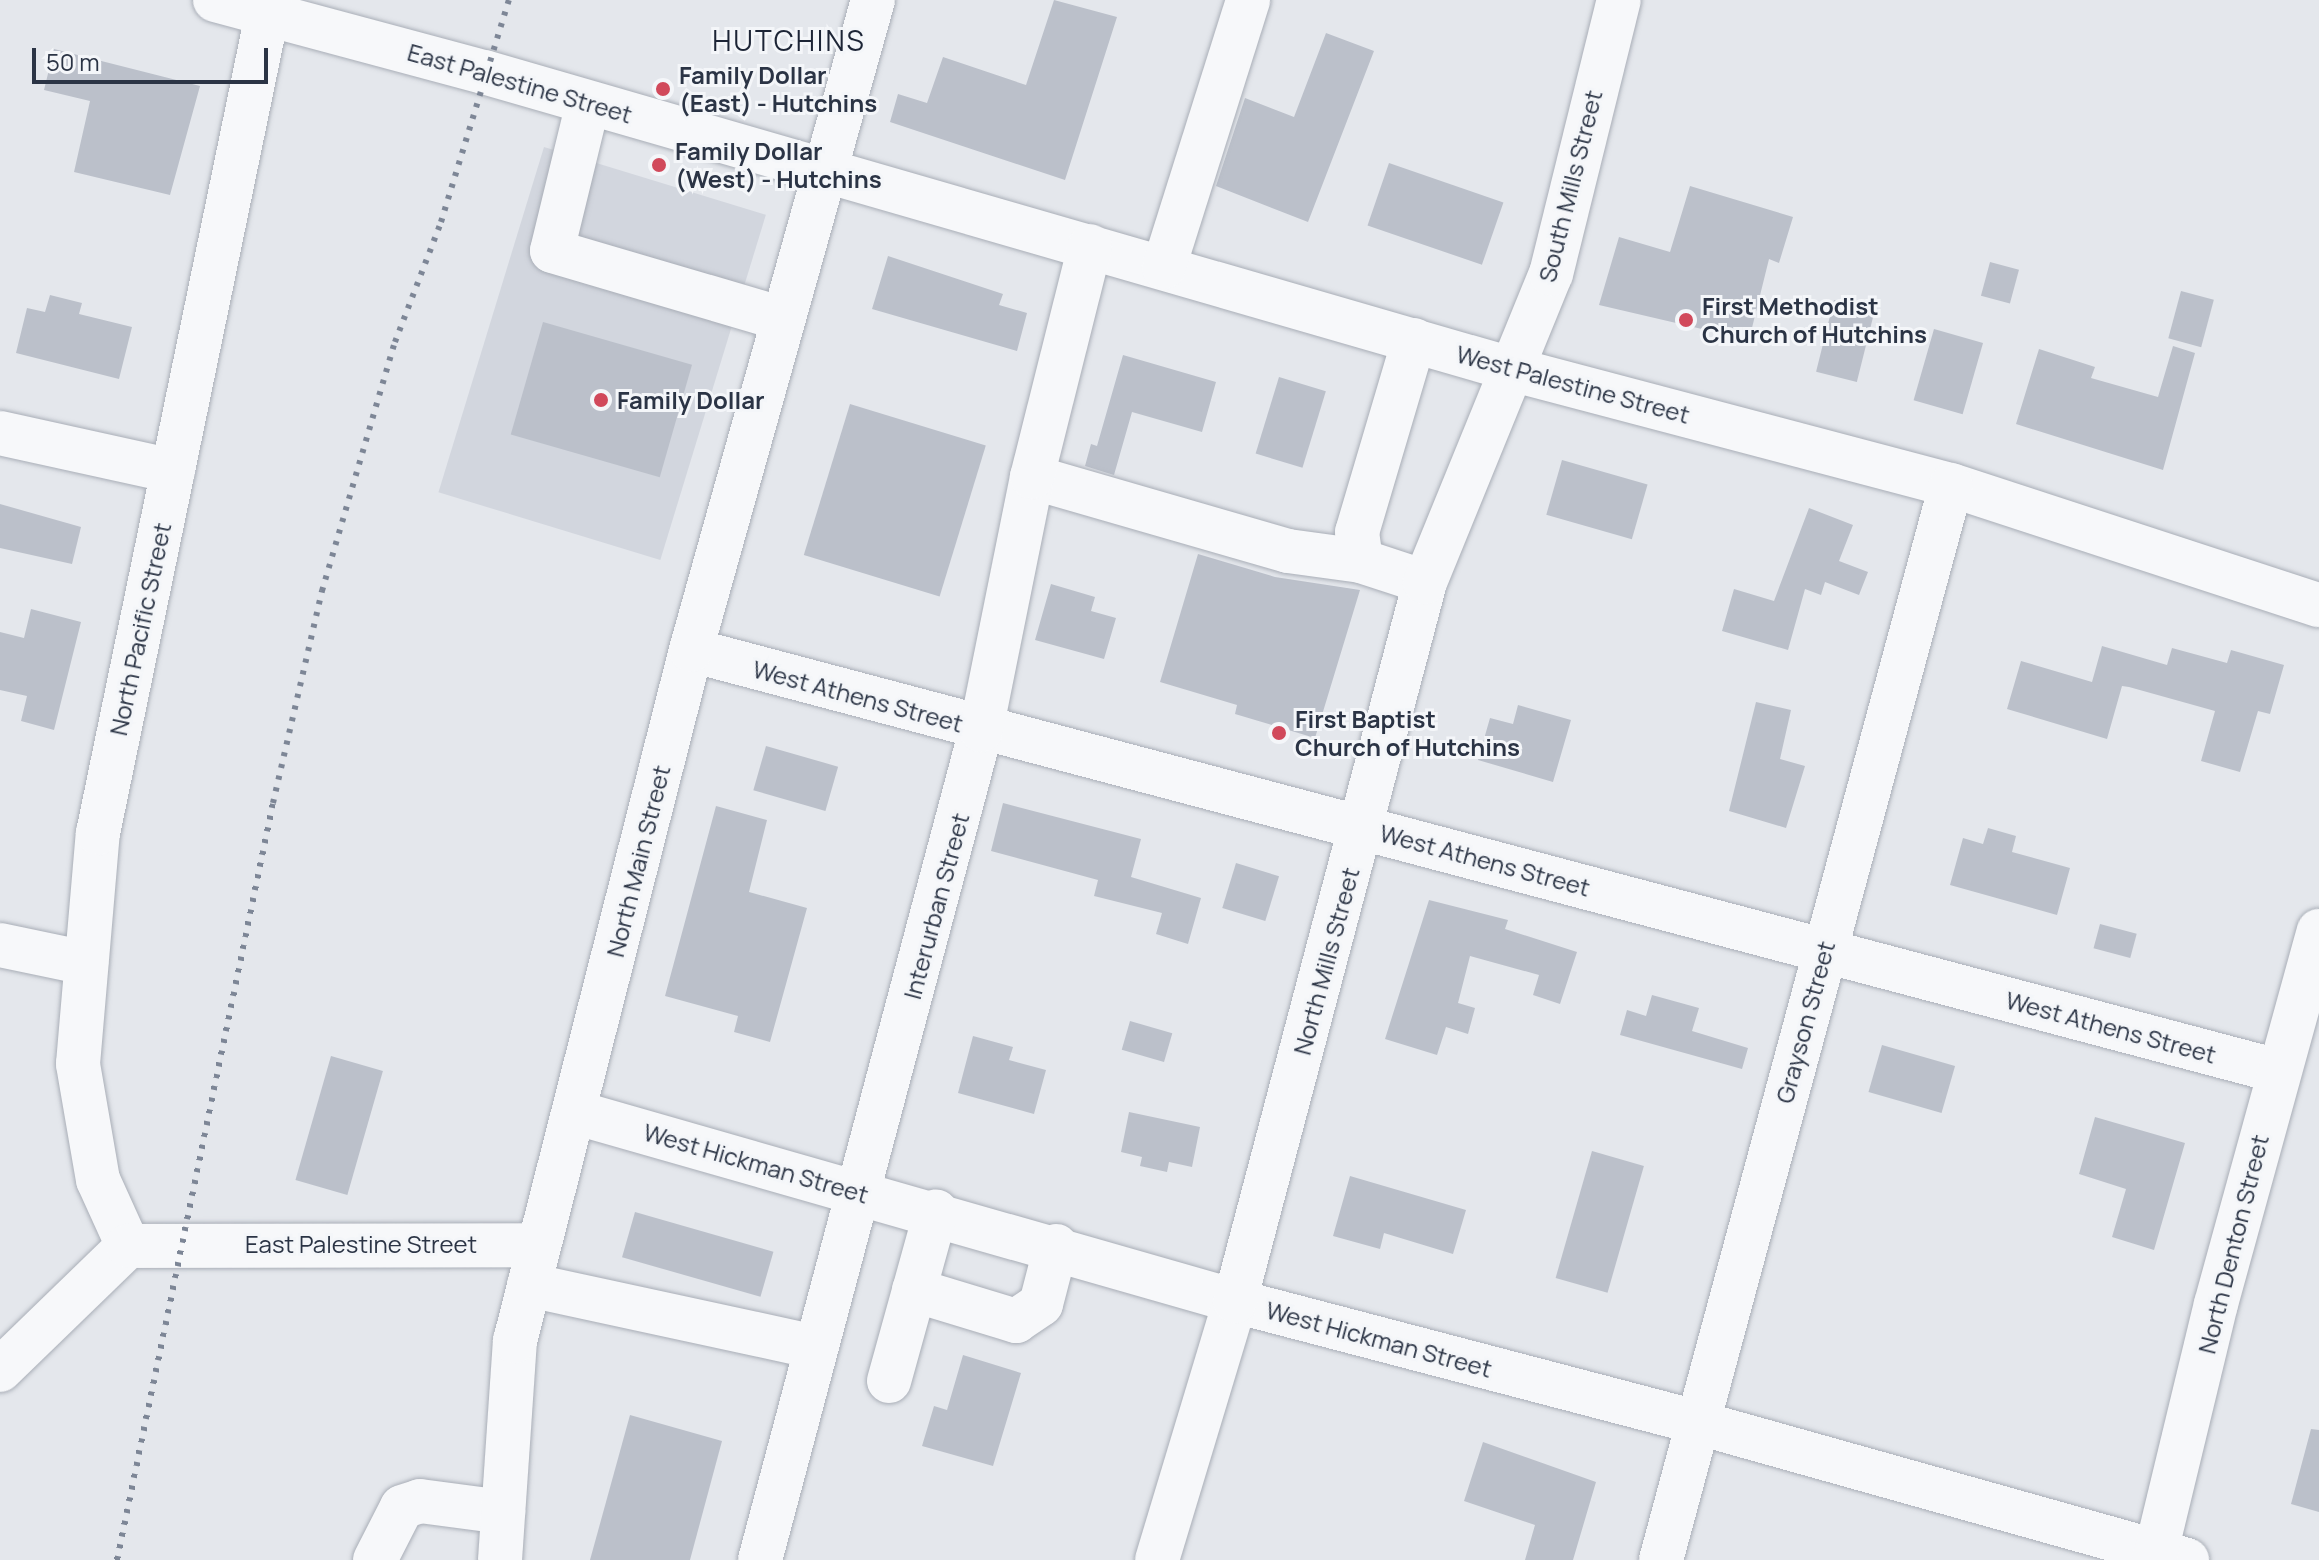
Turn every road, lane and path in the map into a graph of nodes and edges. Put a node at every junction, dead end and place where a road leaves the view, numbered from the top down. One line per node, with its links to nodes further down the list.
1 (215, 0): 5 (street, East Palestine Street)
2 (873, 0): 7 (street, North Main Street)
3 (1248, 0): 9 (street)
4 (1619, 0): 12 (street, South Mills Street)
5 (269, 6): 6 (street, East Palestine Street); 14 (street, North Pacific Street)
6 (588, 103): 7 (street, East Palestine Street); 10 (street)
7 (825, 170): 8 (street, West Palestine Street); 10 (street, North Main Street)
8 (1090, 246): 9 (street, West Palestine Street); 15 (street, Interurban Street)
9 (1164, 267): 11 (street, West Palestine Street)
10 (783, 319): 20 (street, North Main Street)
11 (1414, 340): 12 (street, West Palestine Street); 17 (street)
12 (1511, 369): 16 (street, West Palestine Street); 18 (street, North Mills Street)
13 (0, 433): 14 (street)
14 (173, 471): 26 (street, North Pacific Street)
15 (1032, 477): 17 (street); 21 (street, Interurban Street)
16 (1951, 485): 19 (street, West Palestine Street); 25 (street, Grayson Street)
17 (1361, 561): 18 (street)
18 (1425, 582): 22 (street, North Mills Street)
19 (2319, 605)
20 (691, 650): 21 (street, West Athens Street); 28 (street, North Main Street)
21 (981, 730): 22 (street, West Athens Street); 29 (street, Interurban Street)
22 (1362, 828): 25 (street, West Athens Street); 35 (street, North Mills Street)
23 (2319, 931): 27 (street, North Denton Street)
24 (0, 945): 26 (street)
25 (1824, 951): 27 (street, West Athens Street); 39 (street, Grayson Street)
26 (86, 963): 31 (street, North Pacific Street)
27 (2278, 1071): 41 (street, North Denton Street)
28 (574, 1112): 29 (street, West Hickman Street); 33 (street, North Main Street)
29 (861, 1192): 30 (street, West Hickman Street); 36 (street, Interurban Street)
30 (936, 1211): 32 (street, West Hickman Street); 34 (street)
31 (128, 1246): 33 (street, East Palestine Street); 37 (street)
32 (1056, 1246): 34 (street); 35 (street, West Hickman Street)
33 (534, 1265): 36 (street, East Palestine Street); 40 (street, North Main Street)
34 (914, 1290): 38 (street)
35 (1235, 1301): 39 (street, West Hickman Street); 45 (street, North Mills Street)
36 (816, 1347): 44 (street, Interurban Street)
37 (0, 1370)
38 (889, 1381)
39 (1699, 1423): 41 (street, West Hickman Street); 46 (street, Grayson Street)
40 (503, 1512): 42 (street); 43 (street, North Main Street)
41 (2166, 1557)
42 (375, 1560)
43 (500, 1560)
44 (760, 1560)
45 (1157, 1560)
46 (1661, 1560)

